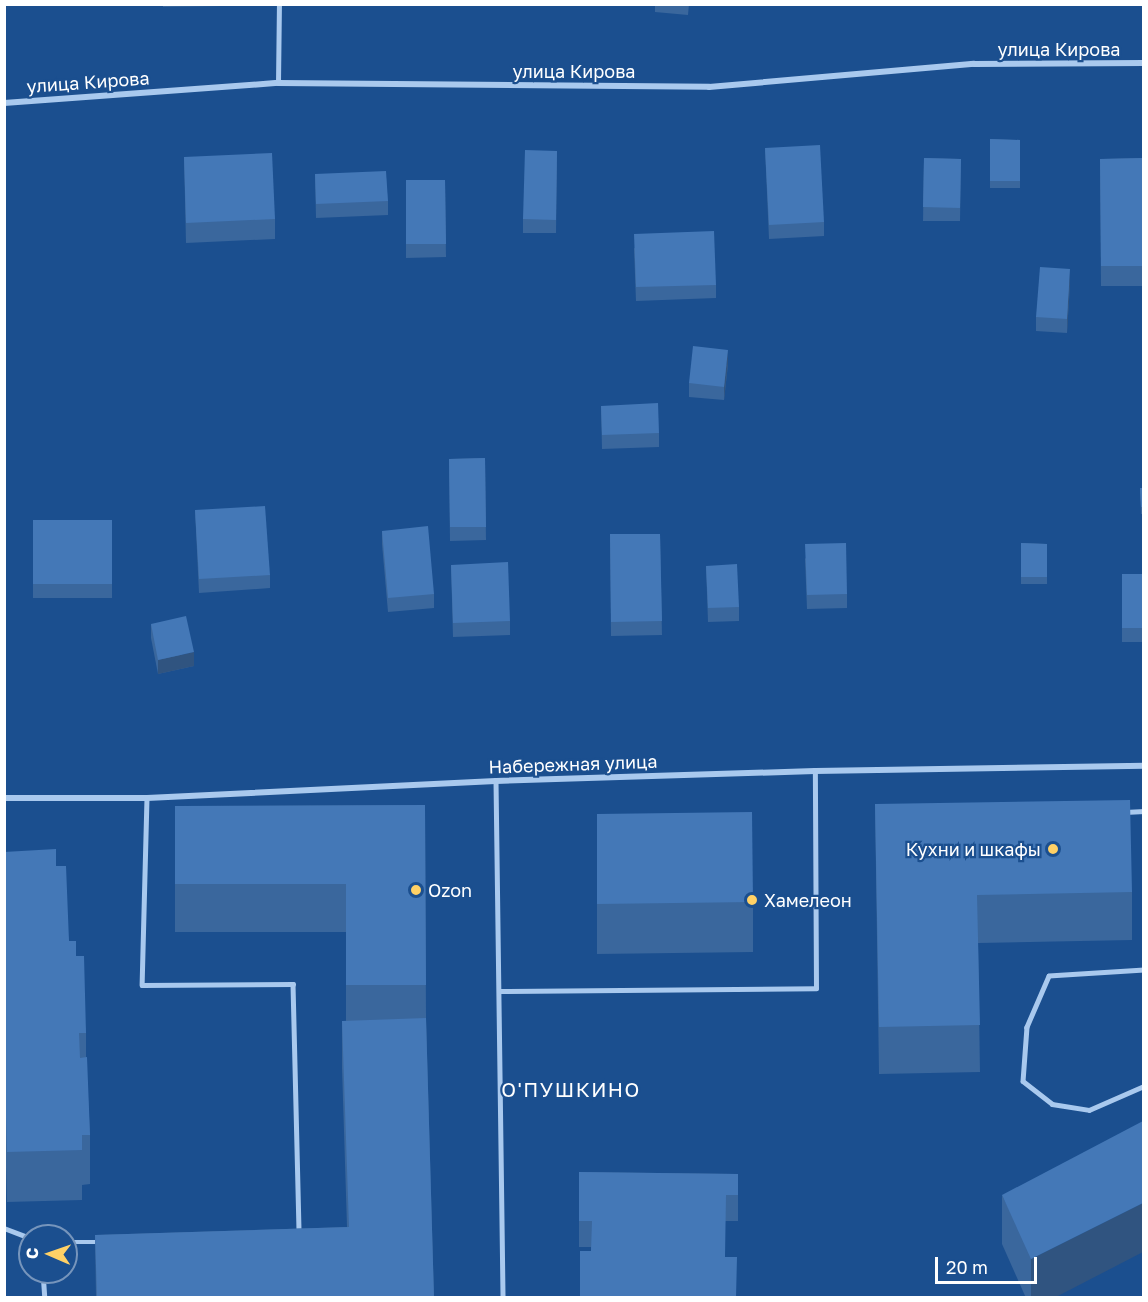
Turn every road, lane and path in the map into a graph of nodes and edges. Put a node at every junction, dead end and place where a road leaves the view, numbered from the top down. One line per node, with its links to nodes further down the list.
1 (279, 4): 3 (lane)
2 (1143, 63): 3 (street, улица Кирова)
3 (278, 83): 4 (street, улица Кирова)
4 (4, 103)
5 (1143, 766): 6 (street, Набережная улица)
6 (814, 771): 7 (street, Набережная улица); 13 (lane)
7 (496, 781): 9 (street, Набережная улица); 13 (lane)
8 (4, 798): 9 (street, Набережная улица)
9 (147, 798): 15 (lane)
10 (1143, 811): 11 (lane)
11 (1120, 812)
12 (1143, 970): 14 (lane)
13 (499, 991): 18 (lane)
14 (1143, 1086)
15 (299, 1239)
16 (78, 1242): 17 (lane)
17 (101, 1242)
18 (503, 1298)

